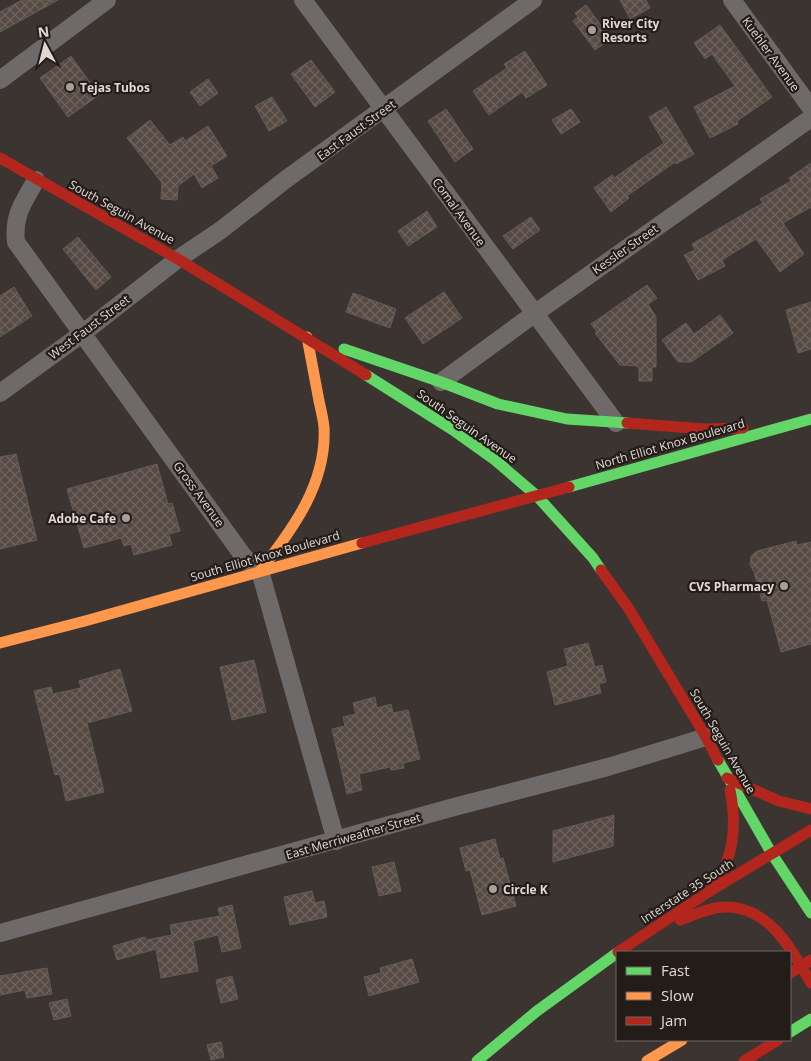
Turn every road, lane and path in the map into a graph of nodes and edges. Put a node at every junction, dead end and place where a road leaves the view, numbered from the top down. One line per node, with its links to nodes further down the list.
1 (107, 0): 5 (street)
2 (303, 0): 7 (street, Comal Avenue)
3 (533, 0): 7 (street, East Faust Street)
4 (732, 0): 6 (street, Kuehler Avenue)
5 (0, 80)
6 (811, 108)
7 (384, 110): 11 (street, East Faust Street); 12 (street, Comal Avenue)
8 (811, 118): 12 (street, Kessler Street)
9 (0, 158): 10 (main road, South Seguin Avenue)
10 (36, 180): 11 (main road, South Seguin Avenue); 13 (street, Gross Avenue)
11 (178, 259): 13 (street, West Faust Street); 14 (main road, South Seguin Avenue)
12 (534, 314): 15 (street, Kessler Street); 18 (street, Comal Avenue)
13 (83, 332): 16 (street, West Faust Street); 21 (street, Gross Avenue)
14 (307, 337): 15 (main road); 20 (main road, South Seguin Avenue); 21 (main road)
15 (441, 382): 18 (main road)
16 (0, 393)
17 (811, 419): 19 (main road, North Elliot Knox Boulevard)
18 (616, 423): 19 (main road)
19 (783, 427): 20 (main road, North Elliot Knox Boulevard)
20 (536, 496): 21 (main road, South Elliot Knox Boulevard); 23 (main road, South Seguin Avenue)
21 (260, 571): 22 (main road, South Elliot Knox Boulevard); 27 (street)
22 (0, 643)
23 (706, 737): 24 (main road, South Seguin Avenue); 27 (street, East Merriweather Street)
24 (727, 778): 25 (main road); 28 (main road, South Seguin Avenue); 29 (main road)
25 (811, 809)
26 (811, 830): 28 (main road, Interstate 35 South)
27 (336, 841): 32 (street, East Merriweather Street)
28 (772, 854): 29 (main road, Interstate 35 South); 30 (main road, South Seguin Avenue)
29 (710, 891): 31 (main road, Interstate 35 South)
30 (811, 913)
31 (650, 931): 33 (main road, Interstate 35 South); 37 (main road)
32 (0, 933)
33 (620, 951)
34 (616, 953): 42 (main road, Interstate 35 South)
35 (811, 960): 36 (main road)
36 (791, 972)
37 (811, 983)
38 (811, 1019): 39 (main road)
39 (791, 1031)
40 (680, 1041): 43 (main road)
41 (776, 1041): 44 (main road)
42 (477, 1061)
43 (647, 1061)
44 (744, 1061)

